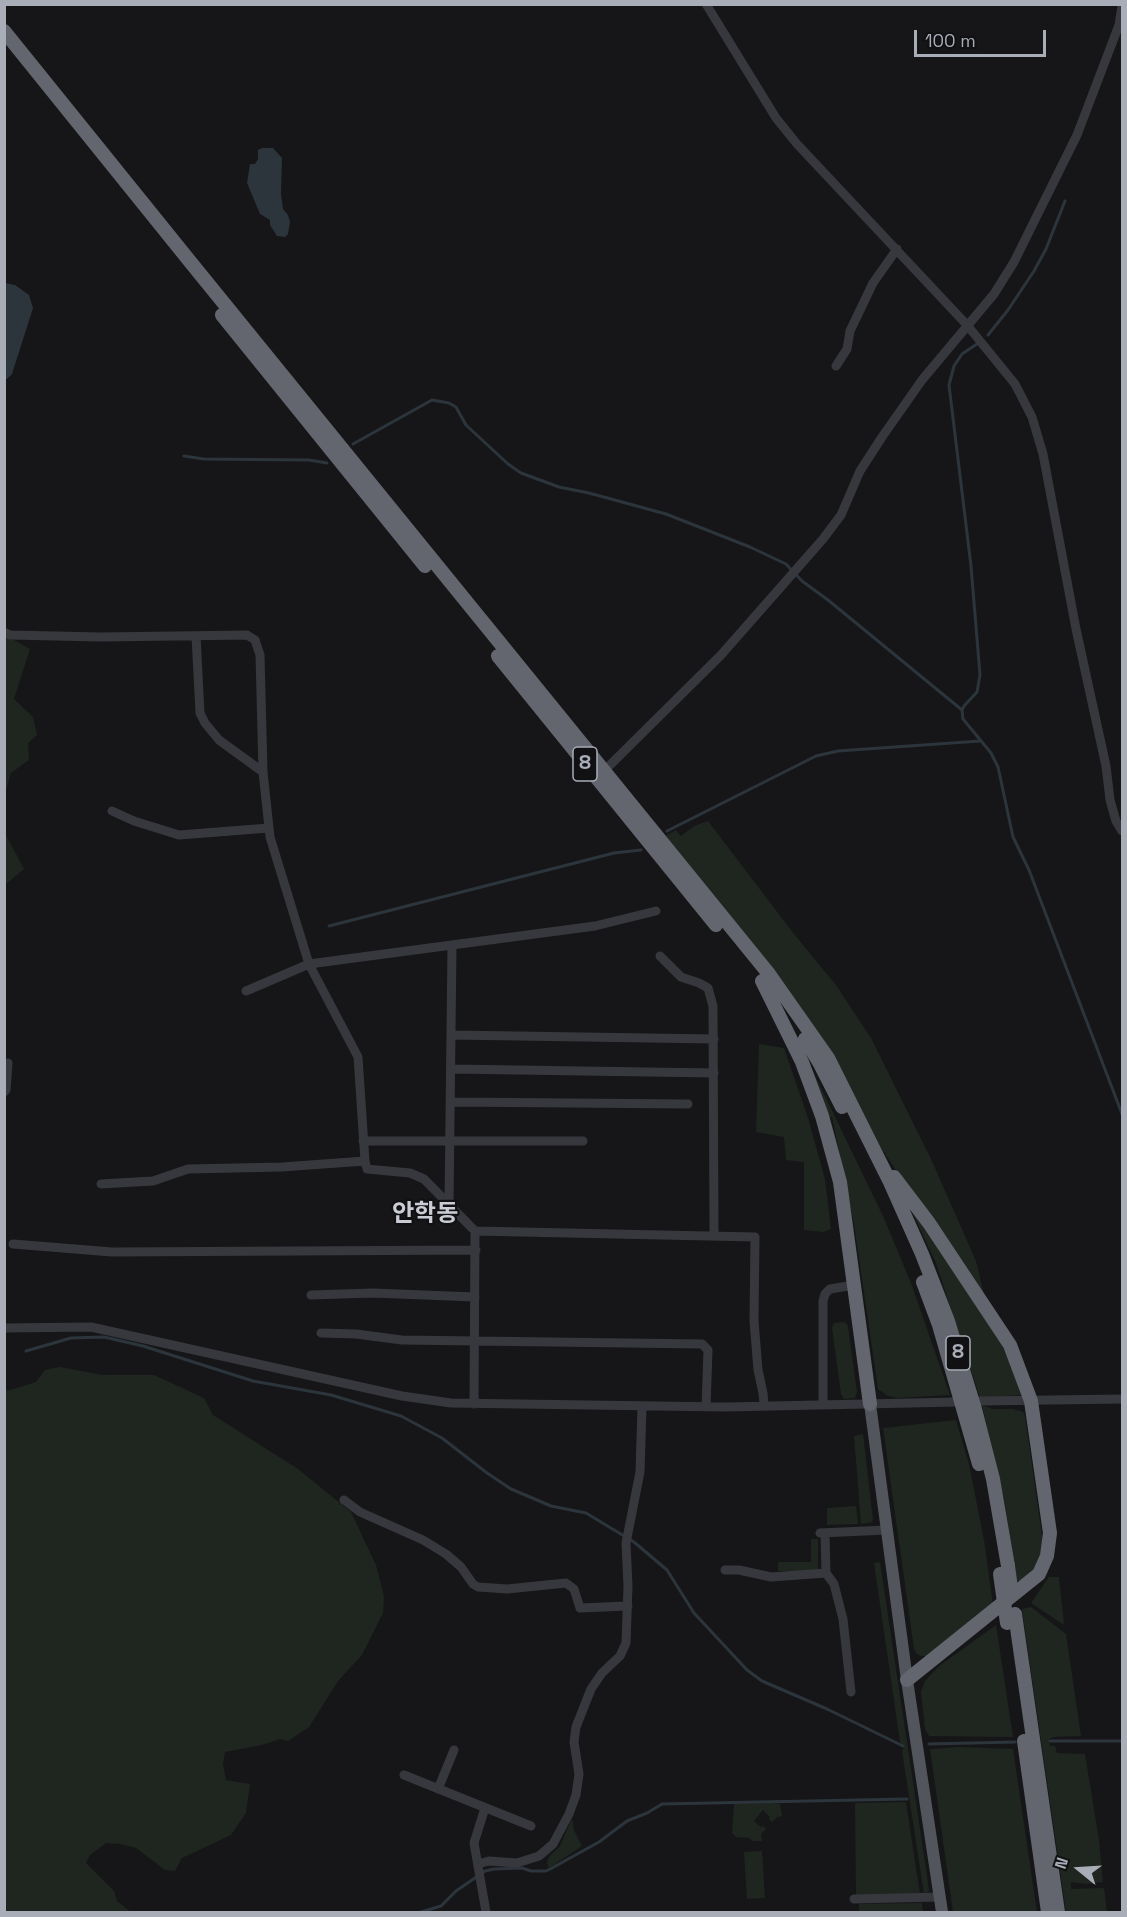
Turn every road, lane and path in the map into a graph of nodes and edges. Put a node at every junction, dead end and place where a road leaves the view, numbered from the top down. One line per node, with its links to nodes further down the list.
1 (706, 4): 5 (street)
2 (1122, 6): 6 (street)
3 (4, 31): 10 (highway, 8)
4 (4, 45): 19 (highway, 8)
5 (897, 249): 6 (street); 7 (street)
6 (967, 325): 10 (street); 14 (street)
7 (836, 366)
8 (4, 632): 9 (street)
9 (196, 636): 11 (street); 11 (street)
10 (604, 771): 32 (highway, 8)
11 (263, 772): 13 (street)
12 (112, 811): 13 (street)
13 (269, 828): 18 (street)
14 (1122, 831)
15 (656, 911): 16 (street)
16 (452, 945): 18 (street); 21 (street)
17 (660, 956): 22 (street)
18 (309, 964): 20 (street); 30 (street)
19 (762, 981): 40 (highway); 59 (highway, 8)
20 (246, 991)
21 (452, 1035): 22 (street); 24 (street)
22 (714, 1039): 25 (street)
23 (8, 1063): 26 (street)
24 (452, 1069): 25 (street); 27 (street)
25 (714, 1073): 37 (street)
26 (4, 1092)
27 (452, 1102): 28 (street); 29 (street)
28 (688, 1104)
29 (451, 1140): 30 (street); 31 (street); 35 (street)
30 (363, 1141): 33 (street)
31 (583, 1141)
32 (874, 1151): 48 (highway); 59 (highway, 8)
33 (365, 1161): 34 (street); 35 (street)
34 (101, 1184)
35 (449, 1206): 36 (street)
36 (475, 1231): 37 (street); 39 (street)
37 (714, 1235): 53 (street)
38 (13, 1244): 39 (street)
39 (476, 1250): 42 (street)
40 (854, 1285): 51 (highway); 52 (street)
41 (311, 1294): 42 (street)
42 (475, 1297): 45 (street)
43 (4, 1328): 50 (street)
44 (321, 1333): 45 (street)
45 (475, 1341): 50 (street); 55 (street)
46 (1122, 1399): 48 (street)
47 (980, 1401): 48 (street)
48 (1031, 1401): 63 (highway)
49 (957, 1402): 51 (street)
50 (474, 1404): 54 (street)
51 (870, 1404): 52 (street); 57 (main road)
52 (823, 1405): 53 (street)
53 (764, 1406): 55 (street)
54 (642, 1407): 55 (street); 61 (street)
55 (706, 1407)
56 (344, 1500): 61 (street)
57 (887, 1530): 60 (street); 63 (main road)
58 (724, 1570): 60 (street)
59 (1004, 1570): 62 (highway, 8, bridge)
60 (826, 1574): 64 (street)
61 (628, 1606): 70 (street)
62 (1011, 1618): 75 (highway, 8); 76 (highway, 8)
63 (907, 1680): 71 (main road)
64 (851, 1692)
65 (454, 1749): 67 (street)
66 (404, 1775): 67 (street)
67 (438, 1789): 68 (street)
68 (485, 1808): 69 (street); 70 (street)
69 (531, 1826)
70 (478, 1864): 73 (street)
71 (940, 1897): 72 (street); 74 (main road)
72 (854, 1899)
73 (486, 1912)
74 (942, 1912)
75 (1048, 1912)
76 (1058, 1912)

